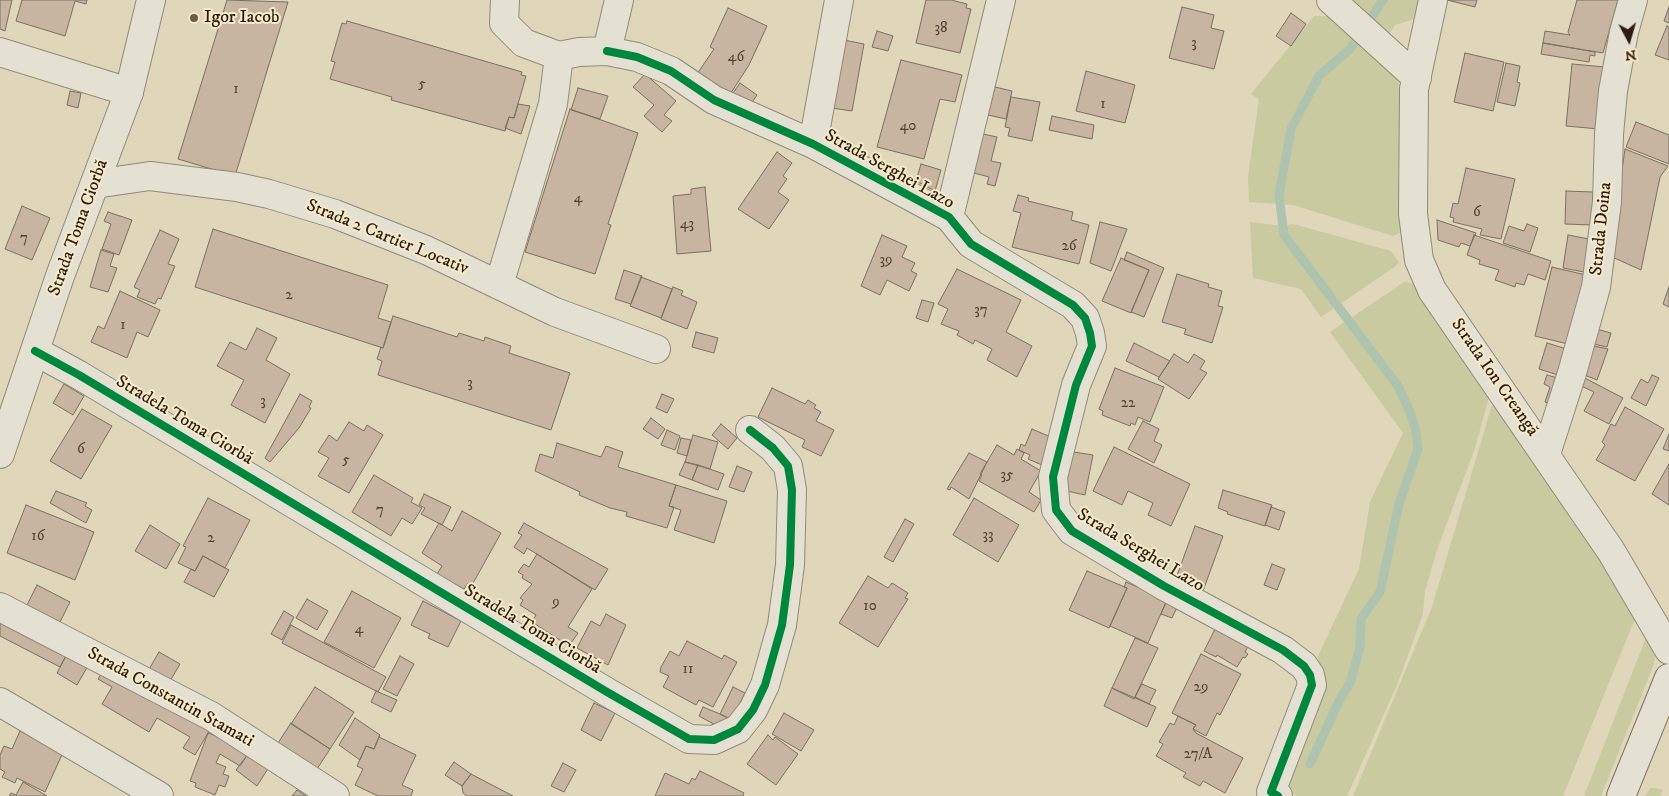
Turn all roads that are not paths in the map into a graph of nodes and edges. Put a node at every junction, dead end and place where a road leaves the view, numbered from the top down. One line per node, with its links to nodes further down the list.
1 (151, 0): 13 (street, Strada Toma Ciorbă)
2 (505, 0): 11 (street)
3 (619, 0): 10 (street)
4 (839, 0): 14 (street, Strada Serghei Lazo)
5 (1001, 0): 16 (street, Strada Serghei Lazo)
6 (1433, 0): 12 (street, Strada Ion Creangă)
7 (1633, 0): 22 (street, Strada Doina)
8 (1340, 8): 12 (street)
9 (0, 52): 13 (street)
10 (607, 52): 11 (street, Strada Serghei Lazo); 14 (street, Strada Serghei Lazo)
11 (559, 56): 17 (street)
12 (1417, 78): 22 (street, Strada Ion Creangă)
13 (129, 92): 15 (street, Strada Toma Ciorbă)
14 (813, 144): 16 (street, Strada Serghei Lazo)
15 (95, 184): 17 (street, Strada 2 Cartier Locativ); 19 (street, Strada Toma Ciorbă)
16 (949, 217): 27 (street, Strada Serghei Lazo)
17 (499, 285): 18 (street, Strada 2 Cartier Locativ)
18 (656, 349)
19 (35, 351): 20 (street, Stradela Toma Ciorbă); 21 (street, Strada Toma Ciorbă)
20 (750, 430)
21 (0, 454)
22 (1546, 454): 24 (street, Strada Ion Creangă)
23 (0, 607): 29 (street, Strada Constantin Stamati)
24 (1669, 650)
25 (1669, 678): 30 (street)
26 (0, 702): 28 (street)
27 (1274, 794)
28 (159, 796)
29 (335, 796)
30 (1621, 796)

